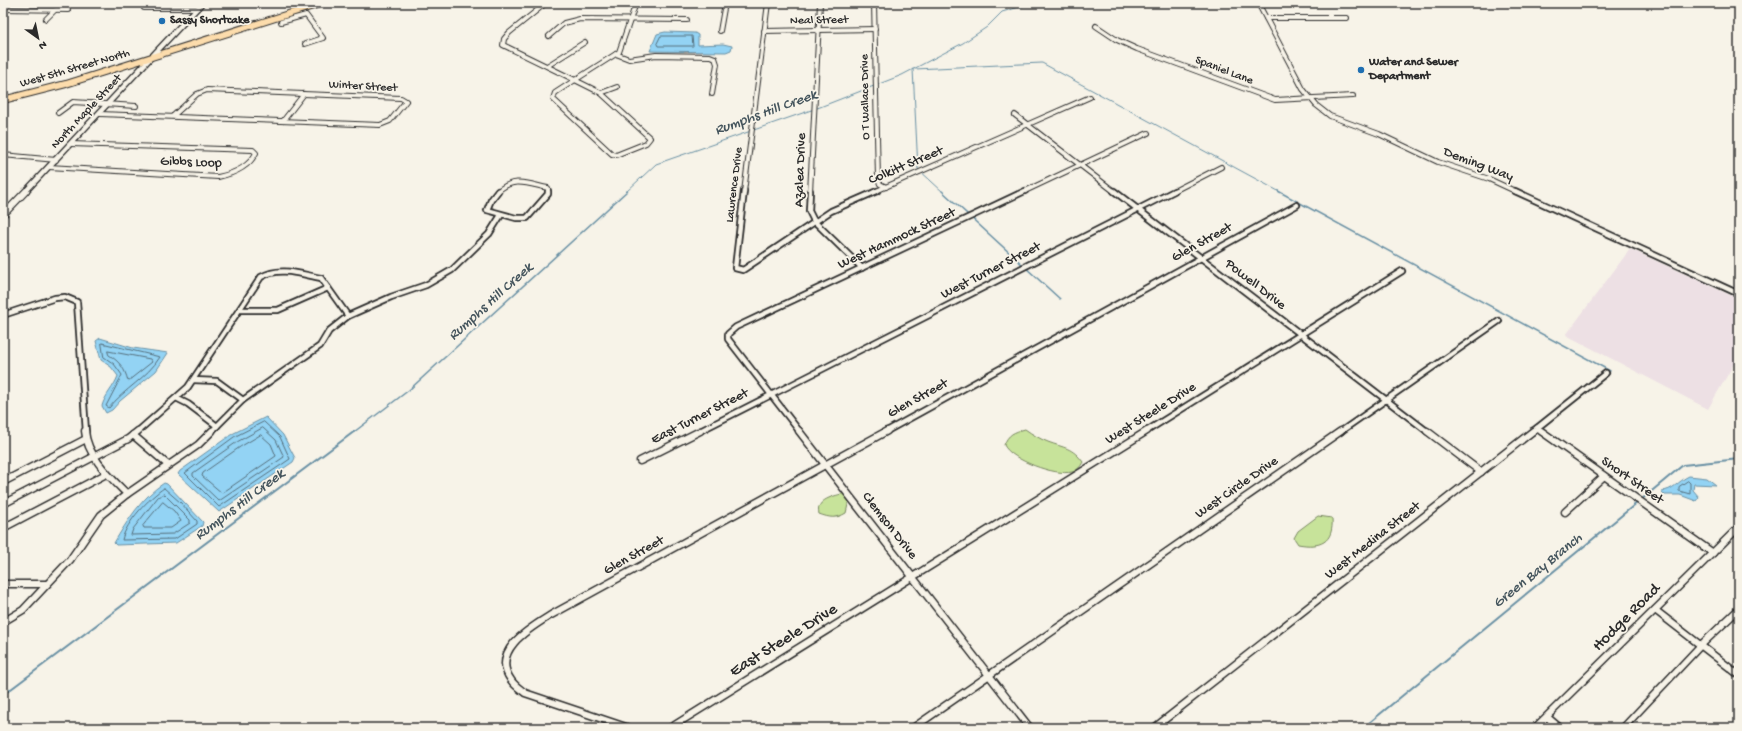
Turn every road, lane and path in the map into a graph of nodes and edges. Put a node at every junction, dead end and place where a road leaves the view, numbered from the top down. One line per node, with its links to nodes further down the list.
1 (62, 3): 14 (street)
2 (202, 3): 12 (street, North Maple Street)
3 (323, 3): 16 (main road, West 5th Street North)
4 (546, 3): 34 (street)
5 (636, 3): 20 (street)
6 (725, 3): 28 (street)
7 (768, 3): 26 (street, Lawrence Drive)
8 (820, 3): 27 (street, Azalea Drive)
9 (874, 3): 25 (street, O T Wallace Drive)
10 (1258, 3): 17 (street, Deming Way)
11 (144, 8): 12 (street)
12 (198, 8): 33 (street, North Maple Street)
13 (3, 9): 14 (street)
14 (55, 10): 15 (street); 19 (street)
15 (68, 10)
16 (275, 18): 22 (street); 33 (main road, West 5th Street North)
17 (1266, 18): 18 (street); 42 (street, Deming Way)
18 (1346, 18)
19 (46, 19)
20 (630, 19): 21 (street); 29 (street); 32 (street)
21 (686, 20)
22 (281, 22): 24 (street); 31 (street)
23 (1096, 26): 42 (street, Spaniel Lane)
24 (284, 28)
25 (875, 29): 27 (street, Neal Street); 59 (street, O T Wallace Drive)
26 (764, 30): 27 (street, Neal Street); 67 (street, Lawrence Drive)
27 (819, 30): 64 (street, Azalea Drive)
28 (720, 31)
29 (549, 36)
30 (585, 42): 34 (street)
31 (305, 44)
32 (616, 54): 35 (street); 39 (street)
33 (152, 57): 43 (main road, West 5th Street North); 44 (street, North Maple Street)
34 (546, 66): 35 (street)
35 (574, 80): 37 (street); 37 (street)
36 (617, 87): 37 (street)
37 (601, 93)
38 (304, 94): 49 (street, Winter Street); 50 (street); 50 (street, Winter Street)
39 (712, 94)
40 (1353, 96): 42 (street, Spaniel Lane)
41 (1090, 97): 51 (street, Colkitt Street)
42 (1310, 98): 70 (street, Deming Way)
43 (3, 100)
44 (108, 104): 45 (street); 46 (street); 47 (street, North Maple Street)
45 (136, 106)
46 (58, 113)
47 (100, 114): 49 (street, Winter Street); 53 (street, North Maple Street)
48 (1015, 115): 51 (street, Powell Drive)
49 (173, 116): 50 (street, Winter Street)
50 (283, 121)
51 (1029, 125): 56 (street, Powell Drive); 59 (street, Colkitt Street)
52 (1148, 133): 56 (street, West Hammock Street)
53 (71, 144): 55 (street, North Maple Street); 57 (street, Gibbs Loop)
54 (3, 155): 55 (street)
55 (56, 160): 57 (street, North Maple Street)
56 (1082, 165): 61 (street, Powell Drive); 66 (street, West Hammock Street)
57 (50, 167): 62 (street, North Maple Street)
58 (1221, 167): 61 (street, West Turner Street)
59 (886, 187): 64 (street, Colkitt Street)
60 (1297, 205): 65 (street, Glen Street)
61 (1139, 209): 65 (street, Powell Drive); 79 (street, West Turner Street)
62 (4, 213)
63 (501, 215): 63 (street); 73 (street)
64 (814, 221): 66 (street, Azalea Drive); 67 (street, Colkitt Street)
65 (1201, 257): 75 (street, Powell Drive); 89 (street, Glen Street)
66 (862, 268): 76 (street, West Hammock Street)
67 (740, 271)
68 (1402, 271): 75 (street, West Steele Drive)
69 (328, 288): 71 (street); 71 (street); 73 (street)
70 (1739, 294)
71 (241, 310): 78 (street)
72 (3, 315): 86 (street)
73 (348, 316): 82 (street)
74 (1499, 321): 81 (street, West Circle Drive)
75 (1301, 334): 81 (street, Powell Drive); 101 (street, West Steele Drive)
76 (728, 339): 79 (street, Clemson Drive)
77 (1606, 373): 84 (street, West Medina Street)
78 (193, 380): 80 (street); 82 (street)
79 (772, 394): 88 (street, East Turner Street); 89 (street, Clemson Drive)
80 (176, 398): 83 (street); 85 (street)
81 (1386, 399): 91 (street, Powell Drive); 108 (street, West Circle Drive)
82 (243, 400): 83 (street)
83 (217, 426): 90 (street)
84 (1537, 428): 91 (street, West Medina Street); 93 (street, Short Street)
85 (132, 436): 87 (street); 90 (street)
86 (86, 439): 87 (street); 94 (street)
87 (94, 457): 92 (street); 96 (street)
88 (640, 461)
89 (826, 464): 101 (street, Clemson Drive); 111 (street, Glen Street)
90 (168, 465): 95 (street)
91 (1481, 472): 115 (street, West Medina Street)
92 (106, 474): 95 (street); 99 (street)
93 (1604, 476): 97 (street); 100 (street, Short Street)
94 (3, 482)
95 (127, 494): 103 (street)
96 (3, 504)
97 (1565, 512)
98 (1739, 527): 100 (street, Hodge Road)
99 (3, 528)
100 (1713, 553): 105 (street, Hodge Road)
101 (913, 577): 108 (street, Clemson Drive); 112 (street, East Steele Drive)
102 (3, 584): 103 (street)
103 (47, 584): 106 (street)
104 (1739, 609): 107 (street)
105 (1655, 610): 107 (street); 110 (street, Hodge Road)
106 (4, 620)
107 (1701, 646): 109 (street); 118 (street)
108 (989, 675): 113 (street, West Circle Drive); 114 (street, Clemson Drive)
109 (1739, 675)
110 (1547, 717): 116 (street, Hodge Road); 117 (street)
111 (629, 728)
112 (670, 728)
113 (913, 728)
114 (1030, 728)
115 (1154, 728)
116 (1536, 728)
117 (1560, 728)
118 (1623, 728)

